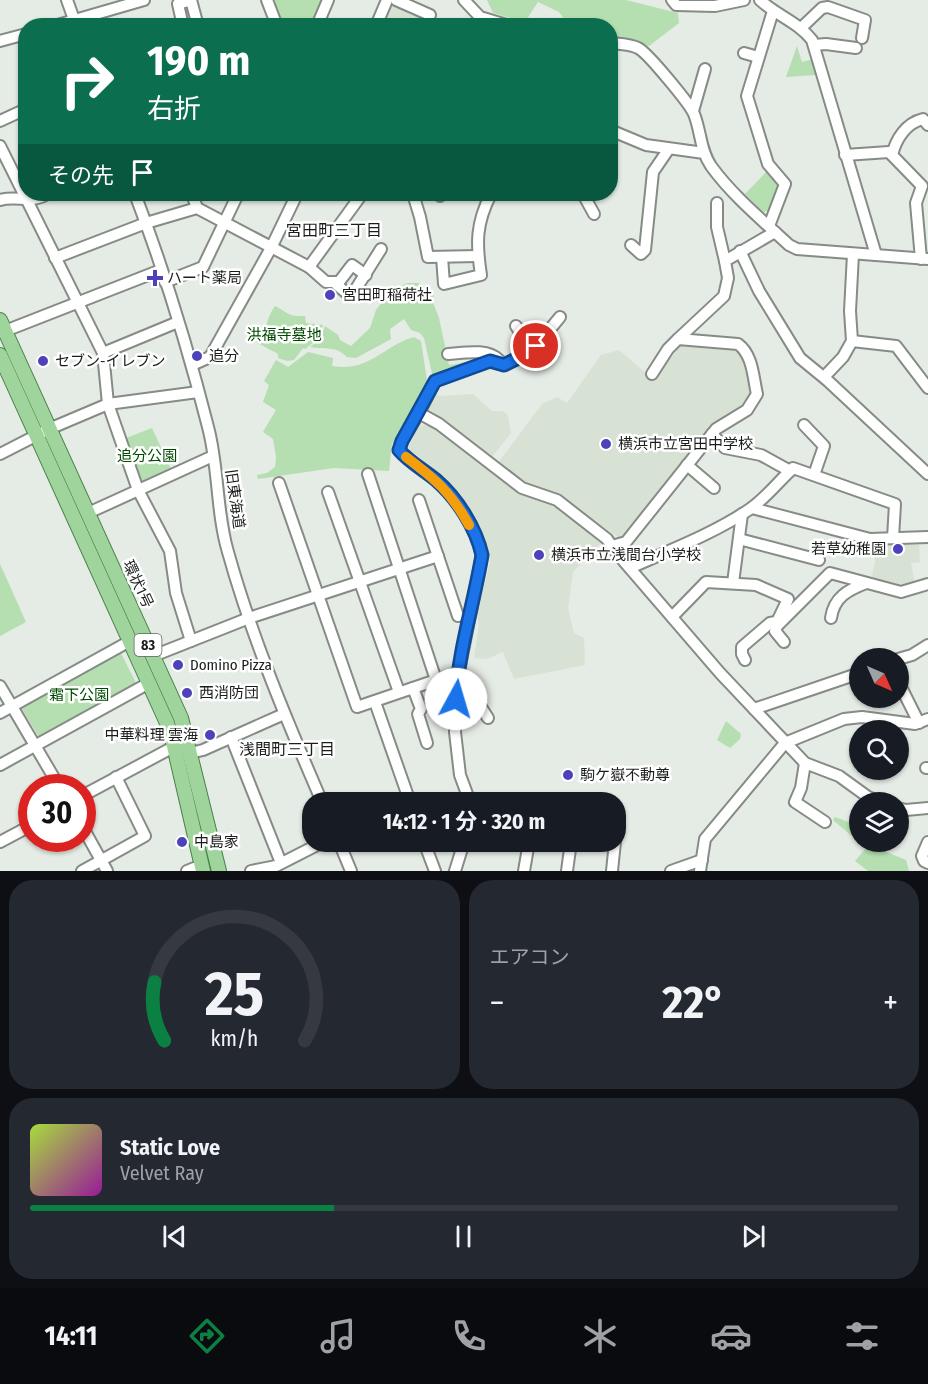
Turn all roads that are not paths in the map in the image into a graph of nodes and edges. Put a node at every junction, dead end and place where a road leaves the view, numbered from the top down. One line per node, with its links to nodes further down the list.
1 (67, 0): 14 (street)
2 (144, 0): 15 (street)
3 (267, 0): 18 (street)
4 (328, 0): 19 (street)
5 (387, 0): 20 (street)
6 (396, 0): 13 (street)
7 (464, 0): 21 (street)
8 (672, 0): 9 (street)
9 (744, 0)
10 (760, 0): 12 (street)
11 (825, 3): 22 (street); 26 (street)
12 (773, 11): 22 (street); 28 (street)
13 (430, 15)
14 (73, 18)
15 (90, 18)
16 (181, 18): 17 (street)
17 (196, 18)
18 (271, 18)
19 (320, 18)
20 (379, 18)
21 (475, 18)
22 (801, 28): 26 (street)
23 (18, 36): 24 (street)
24 (0, 41)
25 (618, 44): 30 (street)
26 (814, 45): 38 (street)
27 (744, 53): 28 (street)
28 (758, 57): 57 (street)
29 (705, 69): 30 (street)
30 (693, 111): 37 (street)
31 (18, 113): 32 (street)
32 (0, 121)
33 (928, 125): 39 (street)
34 (618, 133): 36 (street)
35 (0, 146): 40 (street)
36 (668, 150): 37 (street); 58 (street)
37 (704, 153): 57 (street)
38 (845, 155): 39 (street); 63 (street)
39 (892, 155): 67 (street)
40 (18, 182)
41 (18, 199): 42 (street)
42 (0, 200)
43 (27, 201): 66 (street)
44 (138, 201): 55 (street, 旧東海道)
45 (194, 201): 53 (street)
46 (235, 201): 56 (street)
47 (294, 201): 59 (street)
48 (357, 201): 69 (street)
49 (415, 201): 64 (street)
50 (488, 201): 65 (street)
51 (587, 201): 54 (street)
52 (717, 203): 68 (street)
53 (197, 208): 55 (street); 56 (street)
54 (594, 214)
55 (146, 223): 66 (street); 70 (street, 旧東海道)
56 (224, 224): 59 (street); 72 (street)
57 (772, 229): 61 (street); 62 (street)
58 (631, 245)
59 (271, 248): 69 (street); 85 (street)
60 (381, 249): 71 (street)
61 (740, 251): 68 (street); 88 (street)
62 (853, 254): 63 (street); 80 (street)
63 (876, 255): 67 (street)
64 (442, 256): 65 (street); 65 (street)
65 (478, 256)
66 (55, 258): 74 (street)
67 (925, 259)
68 (725, 261): 79 (street)
69 (309, 267): 73 (street)
70 (161, 270): 72 (street, 旧東海道); 74 (street)
71 (366, 275): 73 (street); 73 (street)
72 (165, 282): 76 (street, 旧東海道)
73 (339, 282)
74 (78, 303): 77 (street); 82 (street)
75 (560, 317): 81 (street)
76 (178, 322): 82 (street); 85 (street, 旧東海道)
77 (2, 326): 94 (main road, 環状1号 / 83)
78 (516, 326): 81 (street)
79 (678, 339): 87 (street); 95 (street)
80 (852, 341): 88 (street); 89 (street)
81 (532, 351): 86 (street)
82 (103, 354): 91 (street)
83 (448, 354): 86 (street)
84 (0, 355): 94 (main road, 環状1号 / 83)
85 (192, 365): 90 (street, 旧東海道)
86 (504, 365): 92 (street)
87 (652, 374)
88 (824, 377): 100 (street)
89 (928, 388)
90 (198, 392): 91 (street); 97 (street, 旧東海道)
91 (108, 404): 94 (street); 105 (street)
92 (419, 413): 113 (street); 136 (street)
93 (804, 425): 102 (street)
94 (43, 432): 96 (street); 109 (main road, 環状1号 / 83); 128 (main road, 環状1号 / 83)
95 (712, 434): 98 (street); 99 (street)
96 (0, 454)
97 (213, 456): 105 (street); 125 (street, 旧東海道)
98 (687, 465): 104 (street); 113 (street)
99 (790, 471): 102 (street); 108 (street)
100 (927, 472)
101 (368, 474): 117 (street)
102 (814, 475): 111 (street)
103 (279, 483): 122 (street)
104 (714, 488)
105 (138, 490): 109 (street); 129 (street)
106 (327, 492): 118 (street)
107 (419, 500): 114 (street)
108 (747, 511): 111 (street); 112 (street); 116 (street)
109 (88, 513): 132 (main road, 環状1号 / 83)
110 (928, 537): 111 (street)
111 (893, 538)
112 (739, 539): 115 (street); 120 (street)
113 (612, 546): 116 (street)
114 (438, 556): 117 (street); 123 (street)
115 (825, 567): 119 (street); 127 (street)
116 (630, 568): 124 (street)
117 (399, 569): 118 (street); 137 (street)
118 (358, 583): 122 (street); 141 (street)
119 (866, 583): 121 (street); 126 (street)
120 (733, 584): 124 (street); 127 (street)
121 (928, 584)
122 (319, 596): 125 (street); 143 (street)
123 (458, 616)
124 (672, 617): 145 (street)
125 (249, 618): 129 (street); 147 (street, 旧東海道)
126 (831, 618)
127 (777, 623): 130 (street); 134 (street)
128 (130, 641): 138 (main road, 環状1号 / 83); 144 (street)
129 (191, 641): 132 (street)
130 (784, 642)
131 (928, 645): 133 (street)
132 (153, 656): 154 (main road, 環状1号 / 83)
133 (909, 656)
134 (745, 660)
135 (849, 677): 145 (street)
136 (457, 678): 137 (street); 148 (street); 162 (street)
137 (436, 680): 140 (street)
138 (148, 683): 153 (street); 154 (main road, 環状1号 / 83)
139 (0, 687): 144 (street)
140 (413, 688): 141 (street); 151 (street)
141 (399, 692): 143 (street)
142 (909, 699): 149 (street)
143 (375, 702): 161 (street)
144 (12, 706): 146 (street); 153 (street)
145 (754, 709): 152 (street)
146 (0, 713)
147 (284, 714): 150 (street); 160 (street, 旧東海道)
148 (488, 718)
149 (923, 721): 152 (street)
150 (231, 738): 154 (street); 180 (street)
151 (427, 743)
152 (785, 743): 155 (street); 178 (street)
153 (36, 746): 156 (street); 157 (street)
154 (184, 747): 158 (street); 181 (main road, 環状1号 / 83); 185 (main road, 環状1号 / 83)
155 (805, 763): 163 (street); 166 (street)
156 (0, 765)
157 (52, 774)
158 (116, 777): 159 (street); 177 (street)
159 (96, 788)
160 (318, 792)
161 (406, 792)
162 (466, 792)
163 (861, 792)
164 (928, 808): 165 (street)
165 (909, 810)
166 (825, 822)
167 (18, 832): 168 (street)
168 (0, 842)
169 (928, 842): 179 (street)
170 (96, 851): 177 (street)
171 (304, 852): 180 (street)
172 (343, 852): 187 (street)
173 (428, 852): 188 (street)
174 (461, 852): 189 (street)
175 (527, 852): 190 (street)
176 (614, 852): 191 (street)
177 (101, 860): 182 (street); 183 (street)
178 (702, 860): 192 (street); 193 (street)
179 (928, 863)
180 (278, 866): 186 (street)
181 (202, 868): 184 (street)
182 (81, 871)
183 (107, 871)
184 (187, 871)
185 (219, 871)
186 (251, 871)
187 (351, 871)
188 (435, 871)
189 (455, 871)
190 (524, 871)
191 (612, 871)
192 (671, 871)
193 (700, 871)

